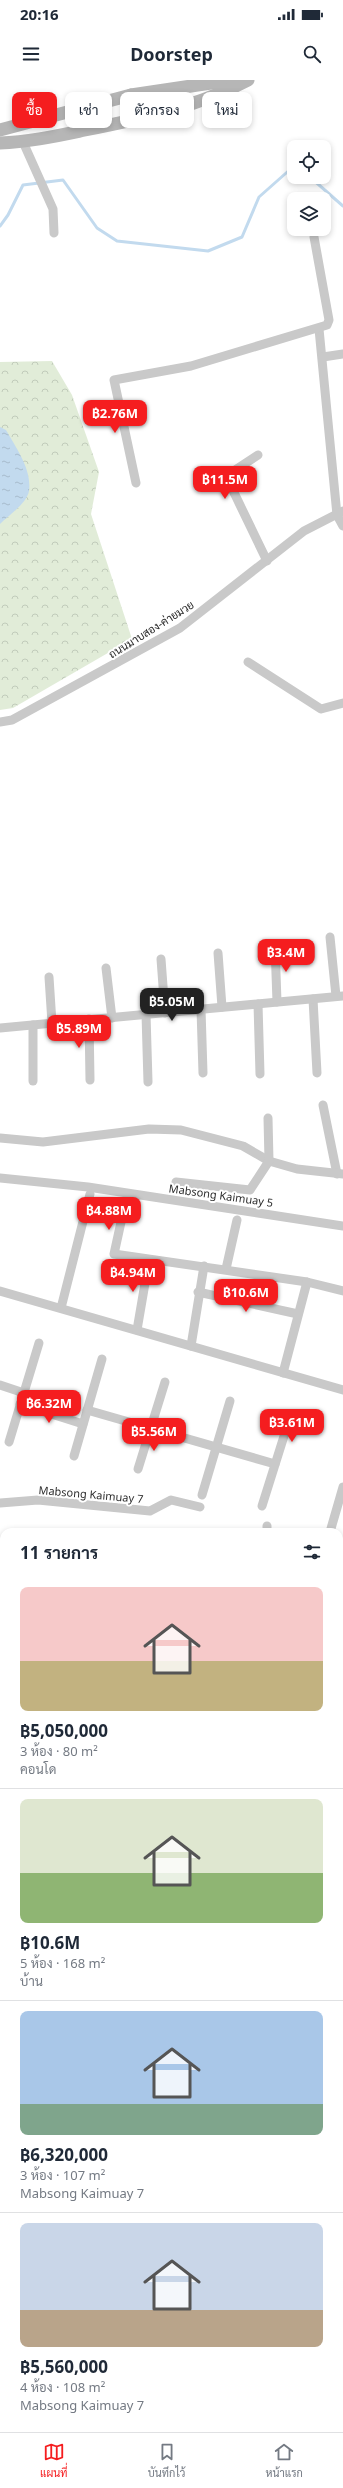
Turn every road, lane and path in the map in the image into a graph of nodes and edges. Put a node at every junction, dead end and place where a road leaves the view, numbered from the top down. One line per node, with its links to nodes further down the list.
1 (231, 80): 3 (main road)
2 (248, 80): 5 (main road)
3 (151, 92)
4 (120, 98): 7 (main road)
5 (194, 102)
6 (120, 124): 8 (main road)
7 (4, 128)
8 (24, 142): 9 (main road); 10 (main road); 11 (street)
9 (0, 143)
10 (0, 148)
11 (54, 233)
12 (314, 237): 13 (street)
13 (320, 328): 15 (street); 17 (street)
14 (343, 354): 15 (street)
15 (323, 357): 18 (street)
16 (258, 456): 20 (street)
17 (136, 483)
18 (340, 513): 19 (street); 20 (street, ถนนมาบสอง-ค่ายมวย)
19 (343, 526)
20 (267, 561): 23 (street, ถนนมาบสอง-ค่ายมวย)
21 (248, 662): 22 (street)
22 (343, 703)
23 (0, 722)
24 (330, 937): 30 (street)
25 (275, 945): 32 (street)
26 (218, 953): 34 (street)
27 (162, 960): 36 (street)
28 (106, 968): 38 (street)
29 (49, 977): 40 (street)
30 (339, 996): 31 (street)
31 (313, 998): 32 (street); 44 (street)
32 (276, 1002): 33 (street)
33 (258, 1004): 34 (street); 45 (street)
34 (222, 1007): 35 (street)
35 (201, 1009): 36 (street); 43 (street)
36 (165, 1013): 37 (street)
37 (146, 1014): 38 (street); 48 (street)
38 (112, 1018): 39 (street)
39 (89, 1019): 40 (street); 46 (street)
40 (52, 1023): 41 (street)
41 (33, 1025): 42 (street); 47 (street)
42 (0, 1028)
43 (203, 1073)
44 (317, 1073)
45 (260, 1074)
46 (90, 1080)
47 (33, 1081)
48 (148, 1082)
49 (323, 1104): 53 (street)
50 (268, 1118): 52 (street)
51 (0, 1138): 52 (street)
52 (268, 1161): 53 (street); 55 (street)
53 (340, 1174)
54 (0, 1178): 59 (street, Mabsong Kaimuay 5)
55 (176, 1182)
56 (90, 1194): 67 (street)
57 (124, 1213): 60 (street)
58 (238, 1220): 62 (street)
59 (343, 1226)
60 (149, 1260): 61 (street); 69 (street)
61 (204, 1266): 62 (street); 66 (street)
62 (226, 1270): 63 (street)
63 (307, 1282): 65 (street); 68 (street)
64 (0, 1291): 67 (street)
65 (343, 1291)
66 (198, 1292): 68 (street); 71 (street)
67 (61, 1308): 69 (street)
68 (298, 1314): 73 (street)
69 (137, 1330): 71 (street)
70 (39, 1343): 77 (street)
71 (191, 1346): 73 (street)
72 (102, 1359): 80 (street)
73 (283, 1373): 76 (street)
74 (165, 1382): 83 (street)
75 (0, 1385): 77 (street)
76 (343, 1390)
77 (24, 1393): 79 (street)
78 (230, 1401): 85 (street)
79 (20, 1404): 82 (street); 84 (street)
80 (87, 1410): 82 (street); 83 (street)
81 (290, 1417): 87 (street)
82 (83, 1424): 86 (street)
83 (150, 1428): 85 (street); 88 (street)
84 (10, 1442)
85 (215, 1448): 87 (street); 90 (street)
86 (74, 1456)
87 (275, 1464): 92 (street)
88 (138, 1469)
89 (343, 1487): 94 (street)
90 (202, 1495)
91 (0, 1503): 93 (street, Mabsong Kaimuay 7)
92 (262, 1506)
93 (200, 1507)
94 (331, 1528)

